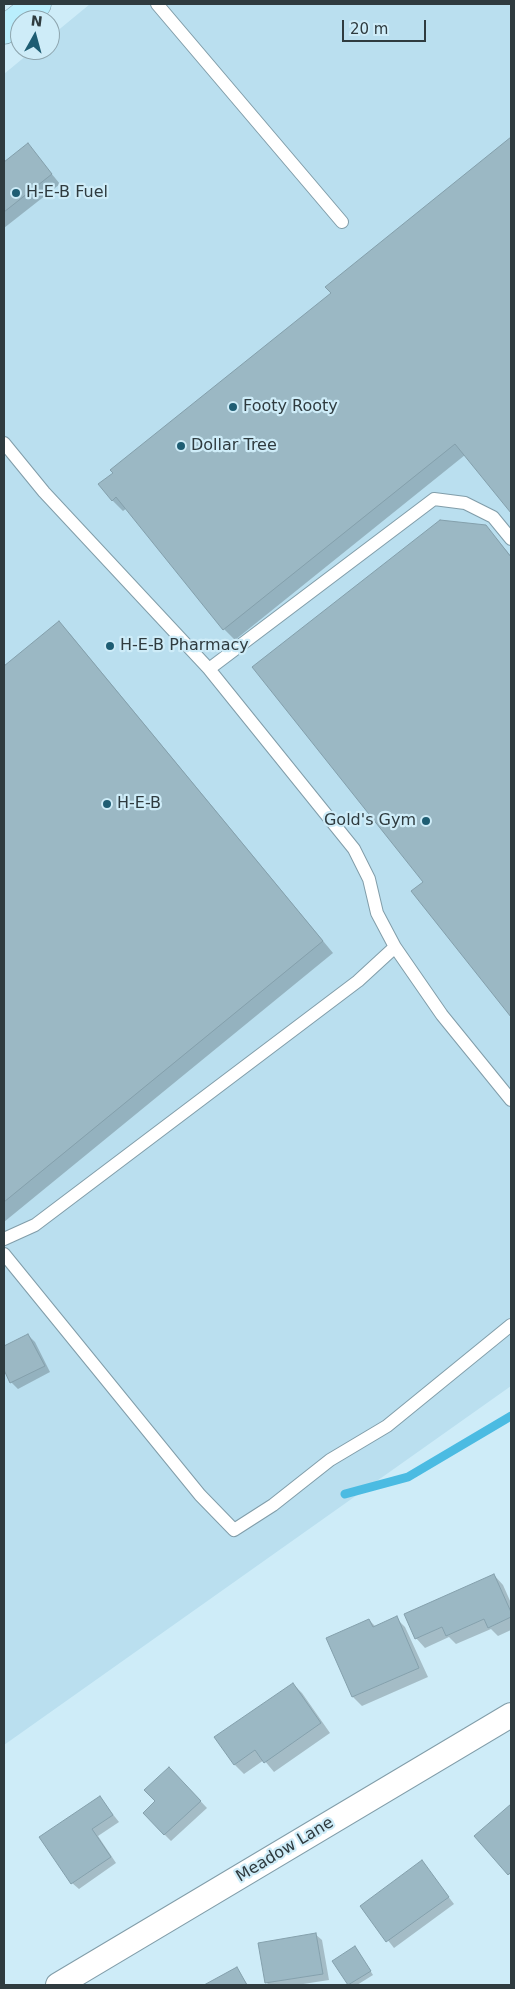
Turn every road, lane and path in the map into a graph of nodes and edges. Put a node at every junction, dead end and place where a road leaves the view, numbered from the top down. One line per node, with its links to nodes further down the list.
1 (38, 4): 3 (main road)
2 (157, 4): 4 (lane)
3 (4, 30)
4 (342, 222)
5 (4, 443): 7 (lane)
6 (511, 538): 7 (lane)
7 (208, 669): 8 (lane)
8 (395, 947): 9 (lane); 10 (lane)
9 (511, 1100)
10 (4, 1239)
11 (4, 1254): 12 (lane)
12 (511, 1325)
13 (511, 1715): 14 (street, Meadow Lane)
14 (58, 1985)

